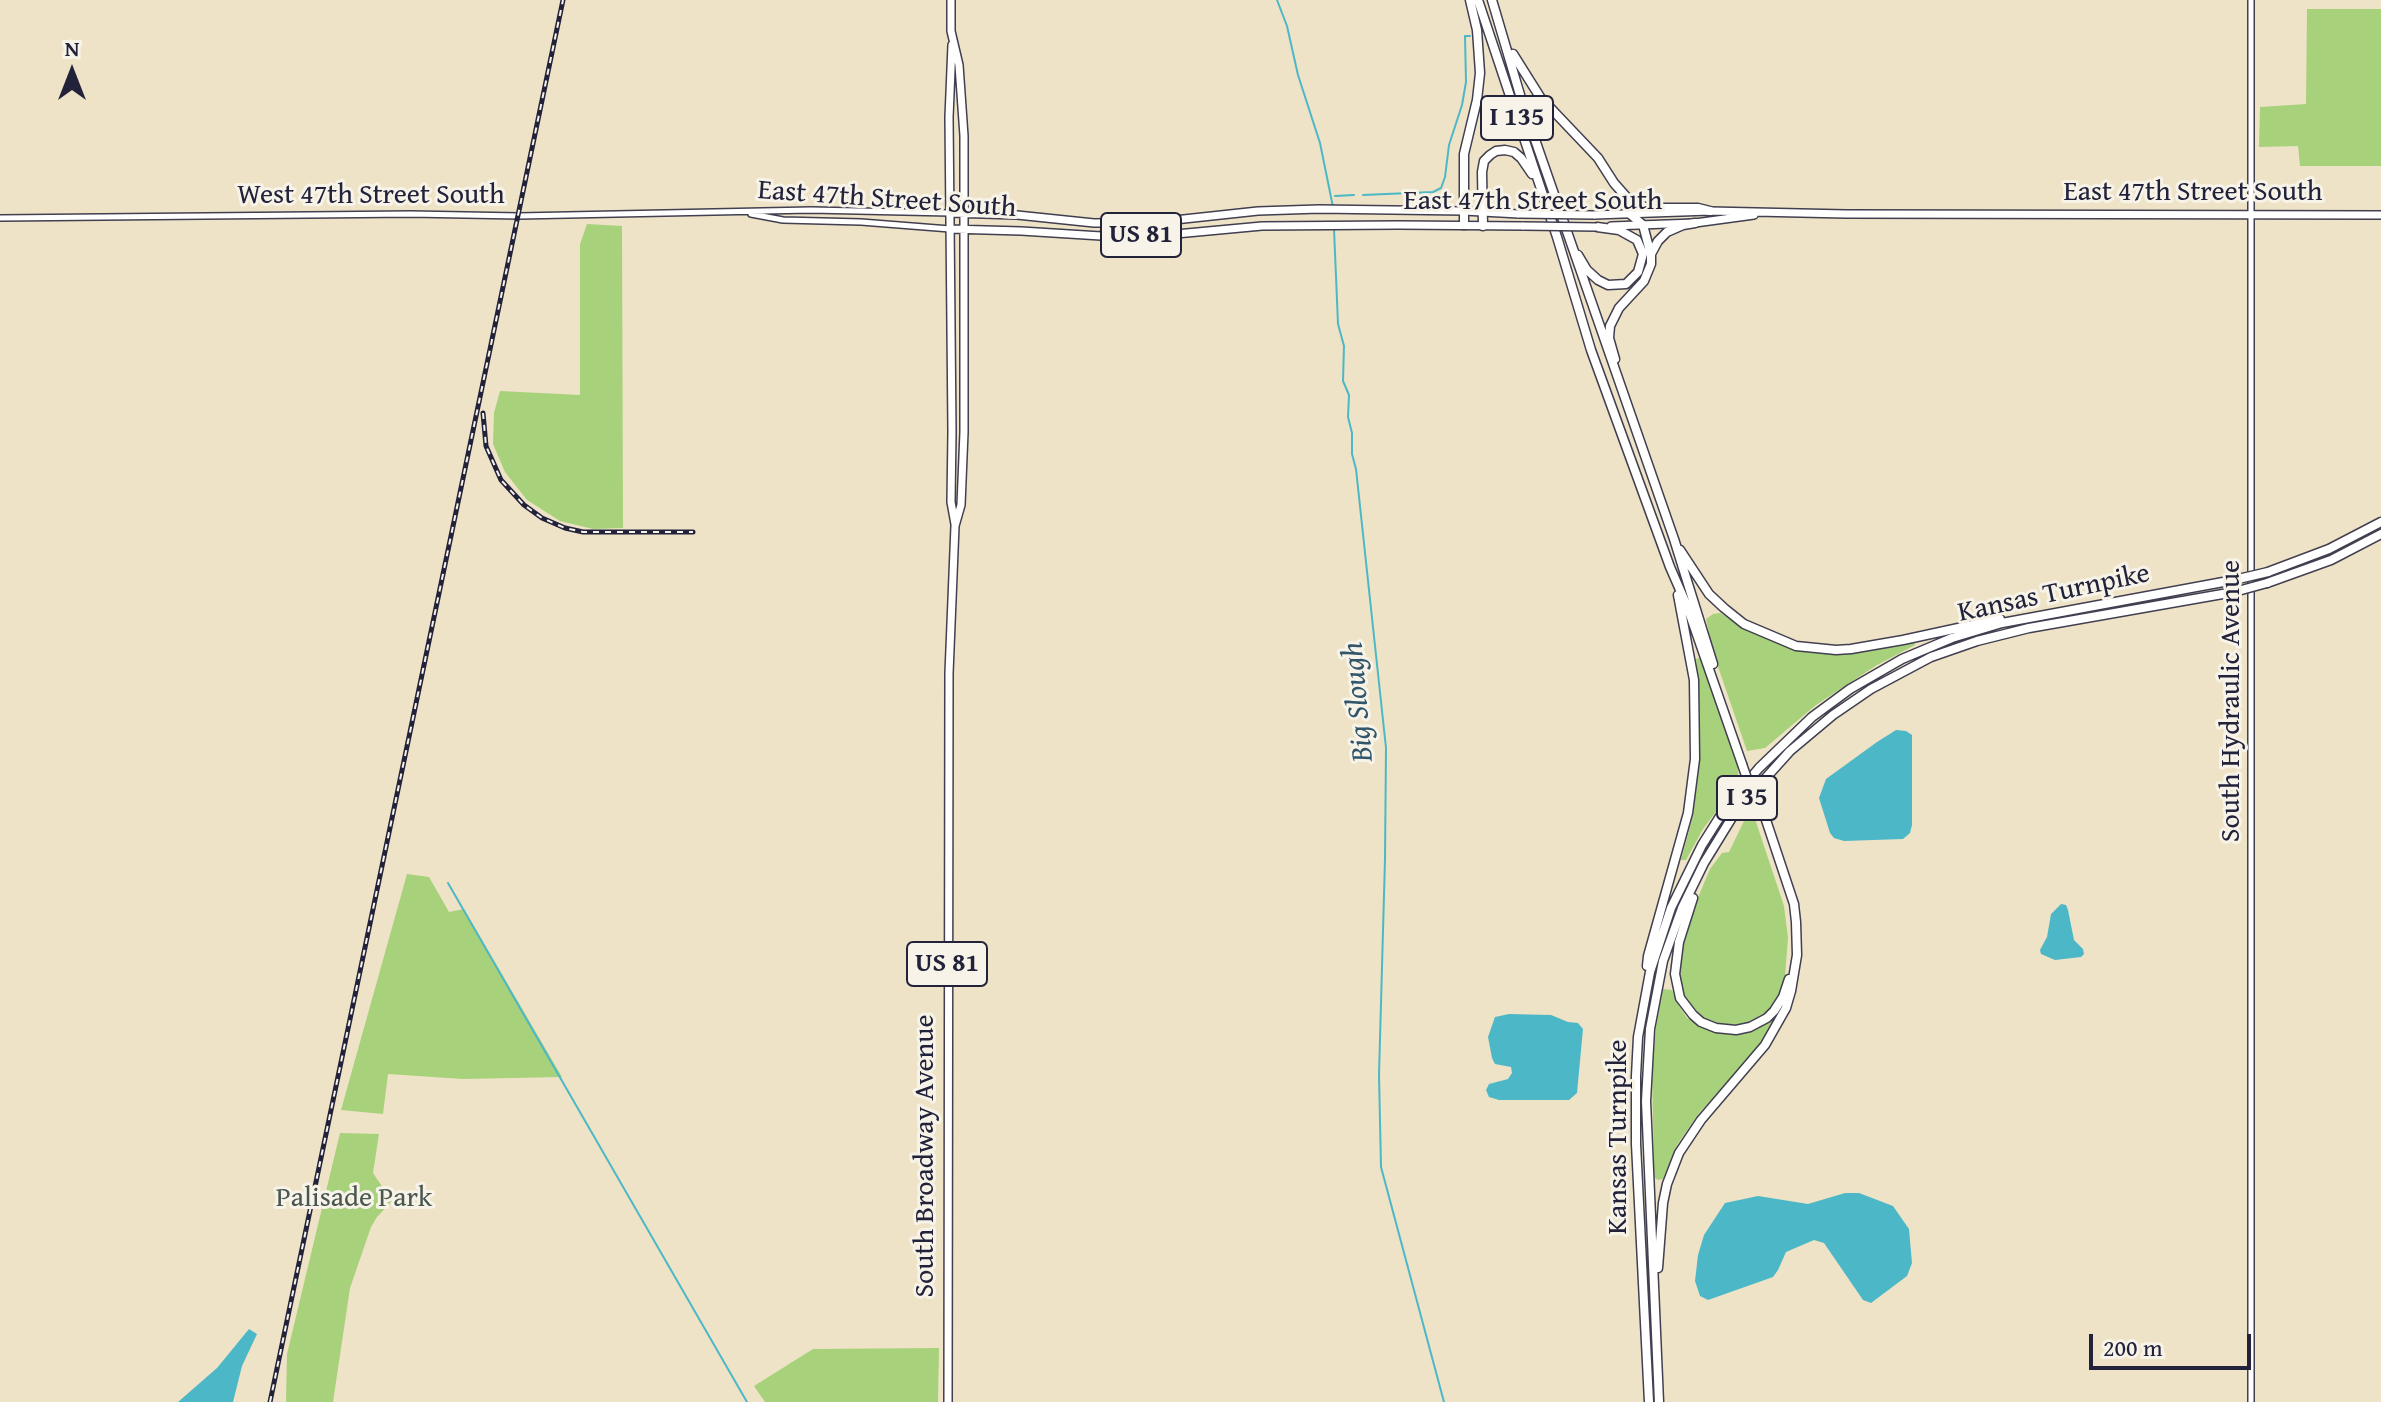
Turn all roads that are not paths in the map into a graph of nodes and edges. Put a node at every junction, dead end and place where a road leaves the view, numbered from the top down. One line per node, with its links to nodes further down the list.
1 (951, 0): 7 (main road, South Broadway Avenue)
2 (1470, 0): 9 (highway)
3 (1478, 0): 8 (highway, I 135)
4 (1492, 0): 6 (highway, I 135)
5 (2251, 0): 18 (street, South Hydraulic Avenue)
6 (1497, 17): 10 (highway); 31 (highway, I 135)
7 (952, 39): 13 (main road, South Broadway Avenue); 14 (main road, South Broadway Avenue)
8 (1539, 185): 12 (highway); 38 (highway, I 135)
9 (1464, 211): 12 (main road, East 47th Street South); 20 (main road, East 47th Street South); 23 (highway)
10 (1710, 211): 15 (main road, East 47th Street South); 16 (main road, East 47th Street South)
11 (742, 212): 13 (street, East 47th Street South); 19 (street, West 47th Street South); 27 (street, East 47th Street South)
12 (1482, 212): 15 (main road, East 47th Street South, bridge); 25 (highway)
13 (950, 213): 14 (main road, East 47th Street South); 27 (main road, South Broadway Avenue / US 81)
14 (963, 214): 21 (main road, East 47th Street South); 28 (main road, South Broadway Avenue)
15 (1630, 214): 24 (highway)
16 (1765, 214): 18 (main road, East 47th Street South); 22 (main road, East 47th Street South)
17 (2381, 215): 18 (main road, East 47th Street South)
18 (2251, 216): 48 (street, South Hydraulic Avenue)
19 (0, 218)
20 (1156, 222): 21 (main road, East 47th Street South); 30 (main road)
21 (1094, 223): 29 (main road)
22 (1695, 223): 24 (main road, East 47th Street South); 32 (highway)
23 (1464, 225): 25 (main road, East 47th Street South / US 81); 30 (main road, East 47th Street South / US 81)
24 (1643, 225): 26 (main road, East 47th Street South); 32 (highway)
25 (1483, 226): 26 (main road, East 47th Street South / US 81, bridge)
26 (1597, 227): 31 (highway, US 81)
27 (950, 229): 28 (main road, East 47th Street South / US 81); 35 (main road, South Broadway Avenue / US 81)
28 (963, 230): 29 (main road, East 47th Street South / US 81); 35 (main road, South Broadway Avenue / US 81)
29 (1038, 232): 30 (main road, East 47th Street South / US 81)
30 (1101, 236)
31 (1569, 239): 33 (highway, I 135)
32 (1651, 255): 33 (highway)
33 (1629, 414): 37 (highway, I 135)
34 (2381, 522): 39 (highway, Kansas Turnpike / I 35, bridge)
35 (955, 526): 45 (main road, South Broadway Avenue / US 81)
36 (2381, 534): 41 (highway, Kansas Turnpike / I 35, bridge)
37 (1674, 539): 39 (highway); 40 (highway)
38 (1670, 567): 40 (highway); 43 (highway)
39 (2056, 612): 43 (highway, Kansas Turnpike / I 35)
40 (1744, 762): 42 (highway, bridge)
41 (1736, 811): 42 (highway); 44 (highway, Kansas Turnpike / I 35)
42 (1761, 813): 44 (highway)
43 (1645, 995): 46 (highway, Kansas Turnpike / I 35)
44 (1656, 1320): 47 (highway, Kansas Turnpike / I 35)
45 (948, 1402)
46 (1649, 1402)
47 (1659, 1402)
48 (2251, 1402)

